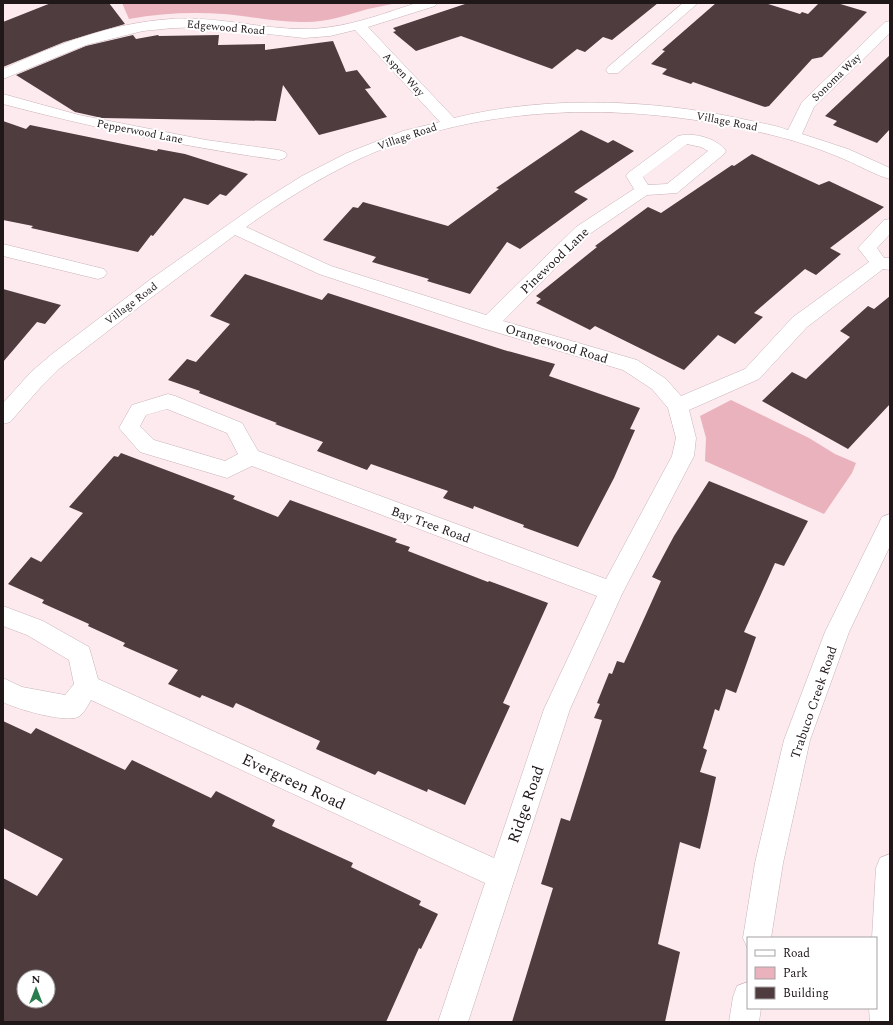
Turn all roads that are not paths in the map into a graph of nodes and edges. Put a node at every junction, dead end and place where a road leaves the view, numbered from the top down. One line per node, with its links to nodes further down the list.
1 (430, 3): 4 (street, Edgewood Road)
2 (691, 3): 5 (street)
3 (890, 25): 9 (street, Sonoma Way)
4 (359, 26): 6 (street, Edgewood Road); 8 (street, Aspen Way)
5 (613, 70)
6 (3, 75)
7 (3, 98): 10 (street, Pepperwood Lane)
8 (449, 122): 9 (street, Village Road); 14 (street, Village Road)
9 (794, 136): 11 (street, Village Road)
10 (279, 155)
11 (890, 174)
12 (643, 190): 18 (street, Pinewood Lane)
13 (890, 224): 16 (street)
14 (234, 228): 18 (street, Orangewood Road); 20 (street, Village Road)
15 (3, 250): 17 (street)
16 (884, 263): 19 (street)
17 (98, 273)
18 (489, 323): 19 (street, Orangewood Road)
19 (678, 406): 23 (street, Orangewood Road)
20 (3, 417)
21 (250, 457): 21 (street); 23 (street, Bay Tree Road)
22 (890, 523): 29 (street, Trabuco Creek Road)
23 (611, 591): 28 (street, Ridge Road)
24 (3, 616): 25 (street)
25 (87, 686): 26 (street); 28 (street, Evergreen Road)
26 (3, 689)
27 (890, 868): 33 (street)
28 (500, 875): 31 (street, Ridge Road)
29 (757, 937)
30 (747, 1003): 32 (street)
31 (453, 1022)
32 (744, 1022)
33 (885, 1022)

